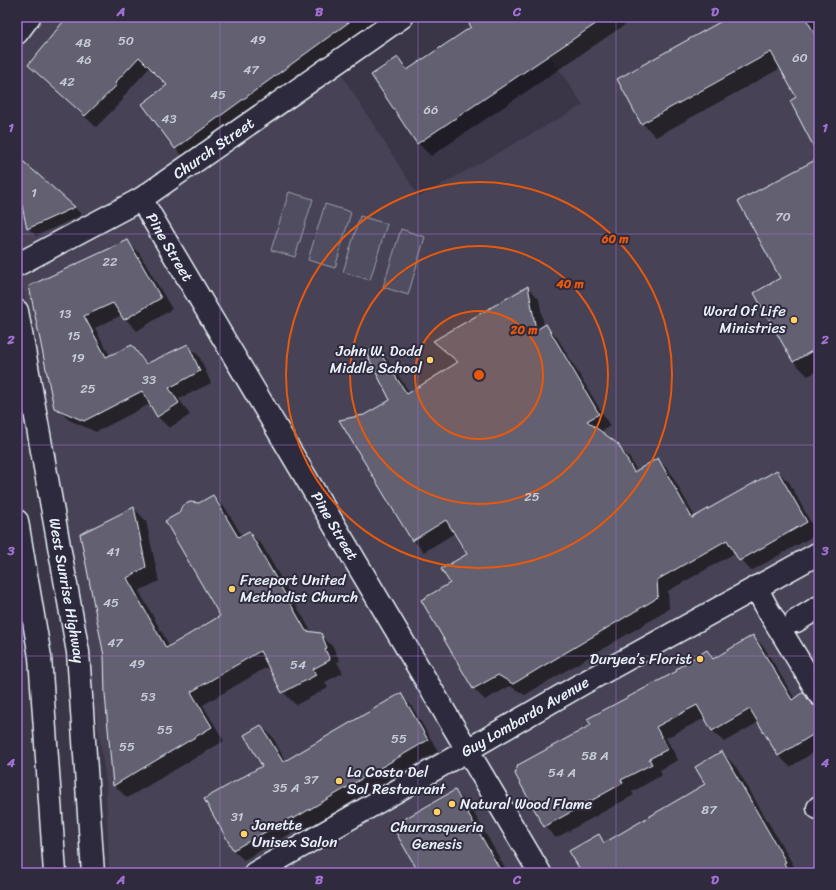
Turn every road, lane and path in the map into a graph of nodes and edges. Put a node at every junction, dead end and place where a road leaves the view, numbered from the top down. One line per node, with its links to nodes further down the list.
1 (29, 17): 3 (main road)
2 (402, 17): 4 (main road, Church Street)
3 (17, 32)
4 (141, 199): 5 (main road, Church Street); 13 (main road, Pine Street)
5 (17, 265)
6 (17, 311): 15 (main road, West Sunrise Highway)
7 (17, 521): 14 (main road)
8 (819, 553): 9 (main road, Guy Lombardo Avenue)
9 (756, 587): 12 (main road); 13 (main road, Guy Lombardo Avenue)
10 (819, 607): 11 (main road)
11 (796, 621)
12 (819, 694)
13 (468, 751): 16 (main road, Guy Lombardo Avenue); 17 (main road, Pine Street)
14 (55, 873)
15 (93, 873)
16 (255, 873)
17 (540, 873)

